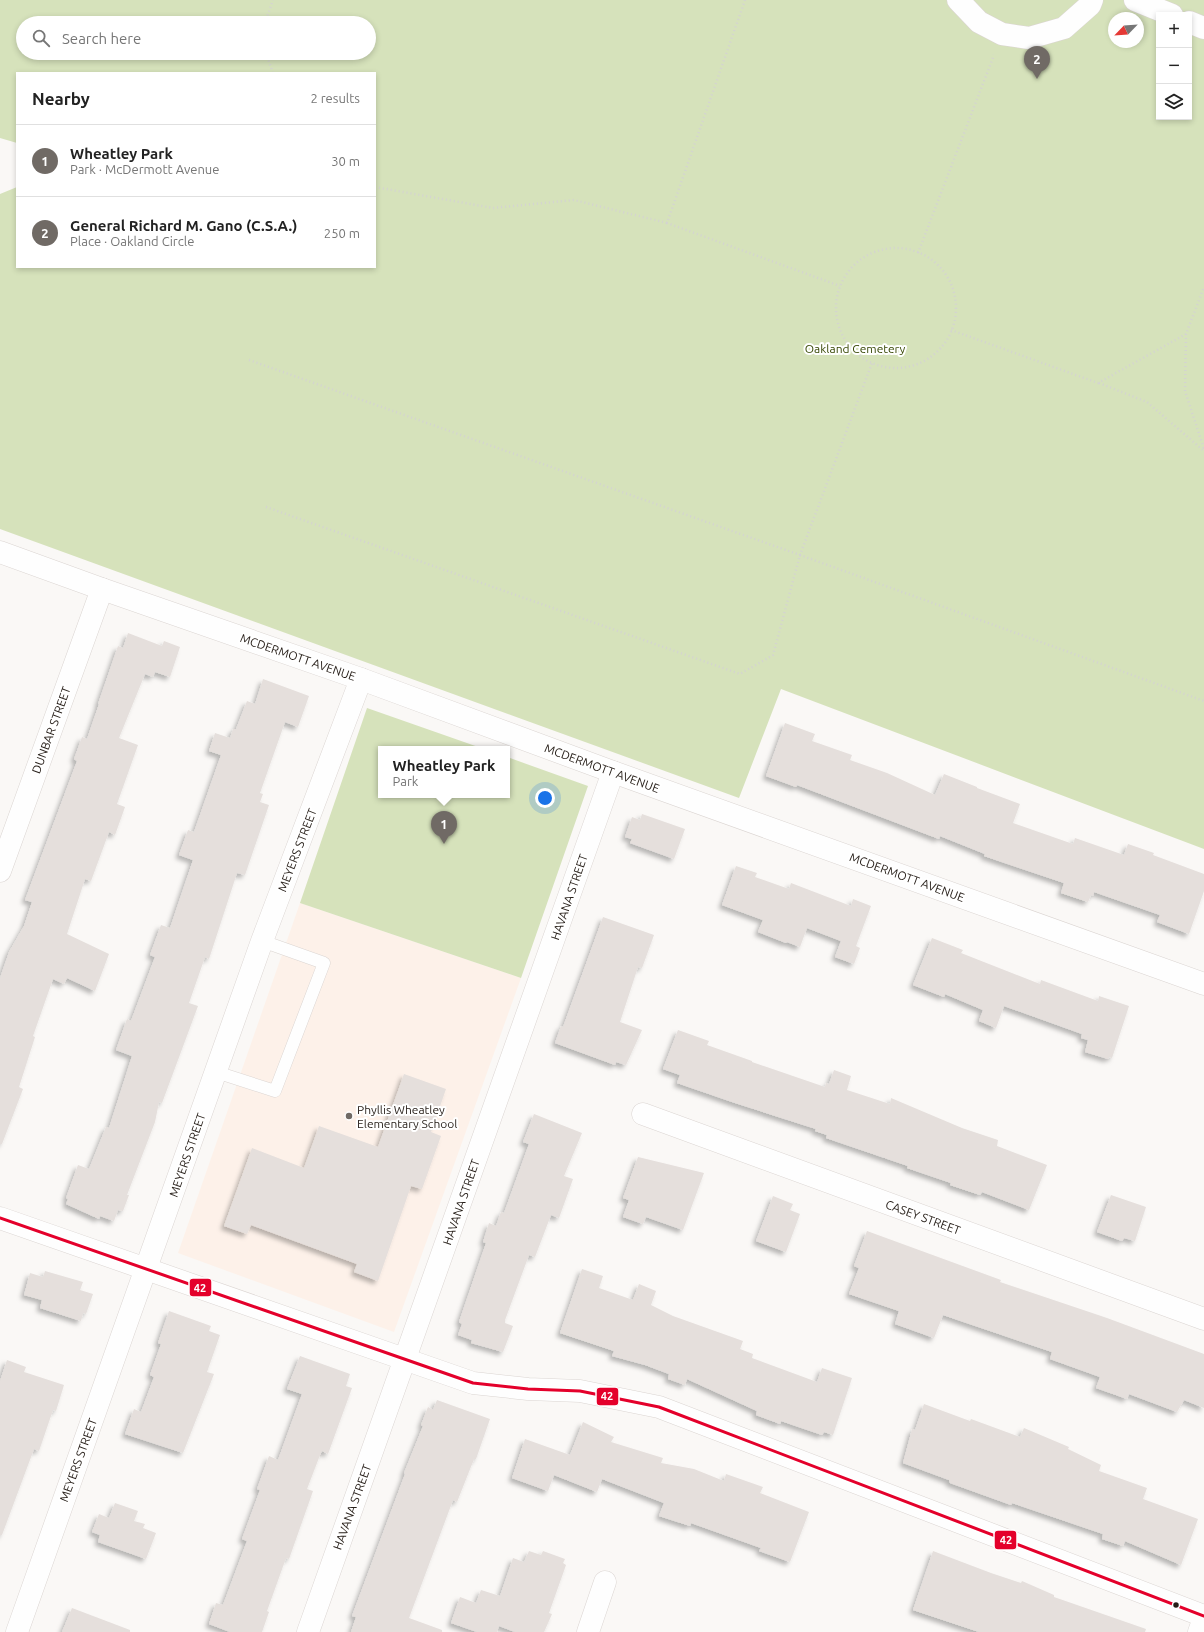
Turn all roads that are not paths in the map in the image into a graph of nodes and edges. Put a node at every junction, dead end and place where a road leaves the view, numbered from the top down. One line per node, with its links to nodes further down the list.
1 (958, 0): 2 (street)
2 (1092, 0)
3 (1135, 0): 4 (street)
4 (1165, 12)
5 (1192, 23): 6 (street)
6 (1204, 28)
7 (0, 552): 8 (street, MCDERMOTT AVENUE)
8 (102, 589): 9 (street, MCDERMOTT AVENUE); 11 (street, DUNBAR STREET)
9 (361, 679): 10 (street, MCDERMOTT AVENUE); 12 (street, MEYERS STREET)
10 (613, 772): 13 (street, MCDERMOTT AVENUE); 19 (street, HAVANA STREET)
11 (0, 871)
12 (262, 941): 14 (street, MEYERS STREET); 14 (lane)
13 (1204, 984)
14 (216, 1072): 17 (street, MEYERS STREET)
15 (643, 1114): 18 (street, CASEY STREET)
16 (0, 1218): 17 (street)
17 (147, 1268): 19 (street); 22 (street, MEYERS STREET)
18 (1204, 1319)
19 (406, 1358): 21 (street); 23 (street, HAVANA STREET)
20 (605, 1582): 24 (street)
21 (1204, 1617): 25 (street)
22 (17, 1632)
23 (308, 1632)
24 (588, 1632)
25 (1199, 1632)

